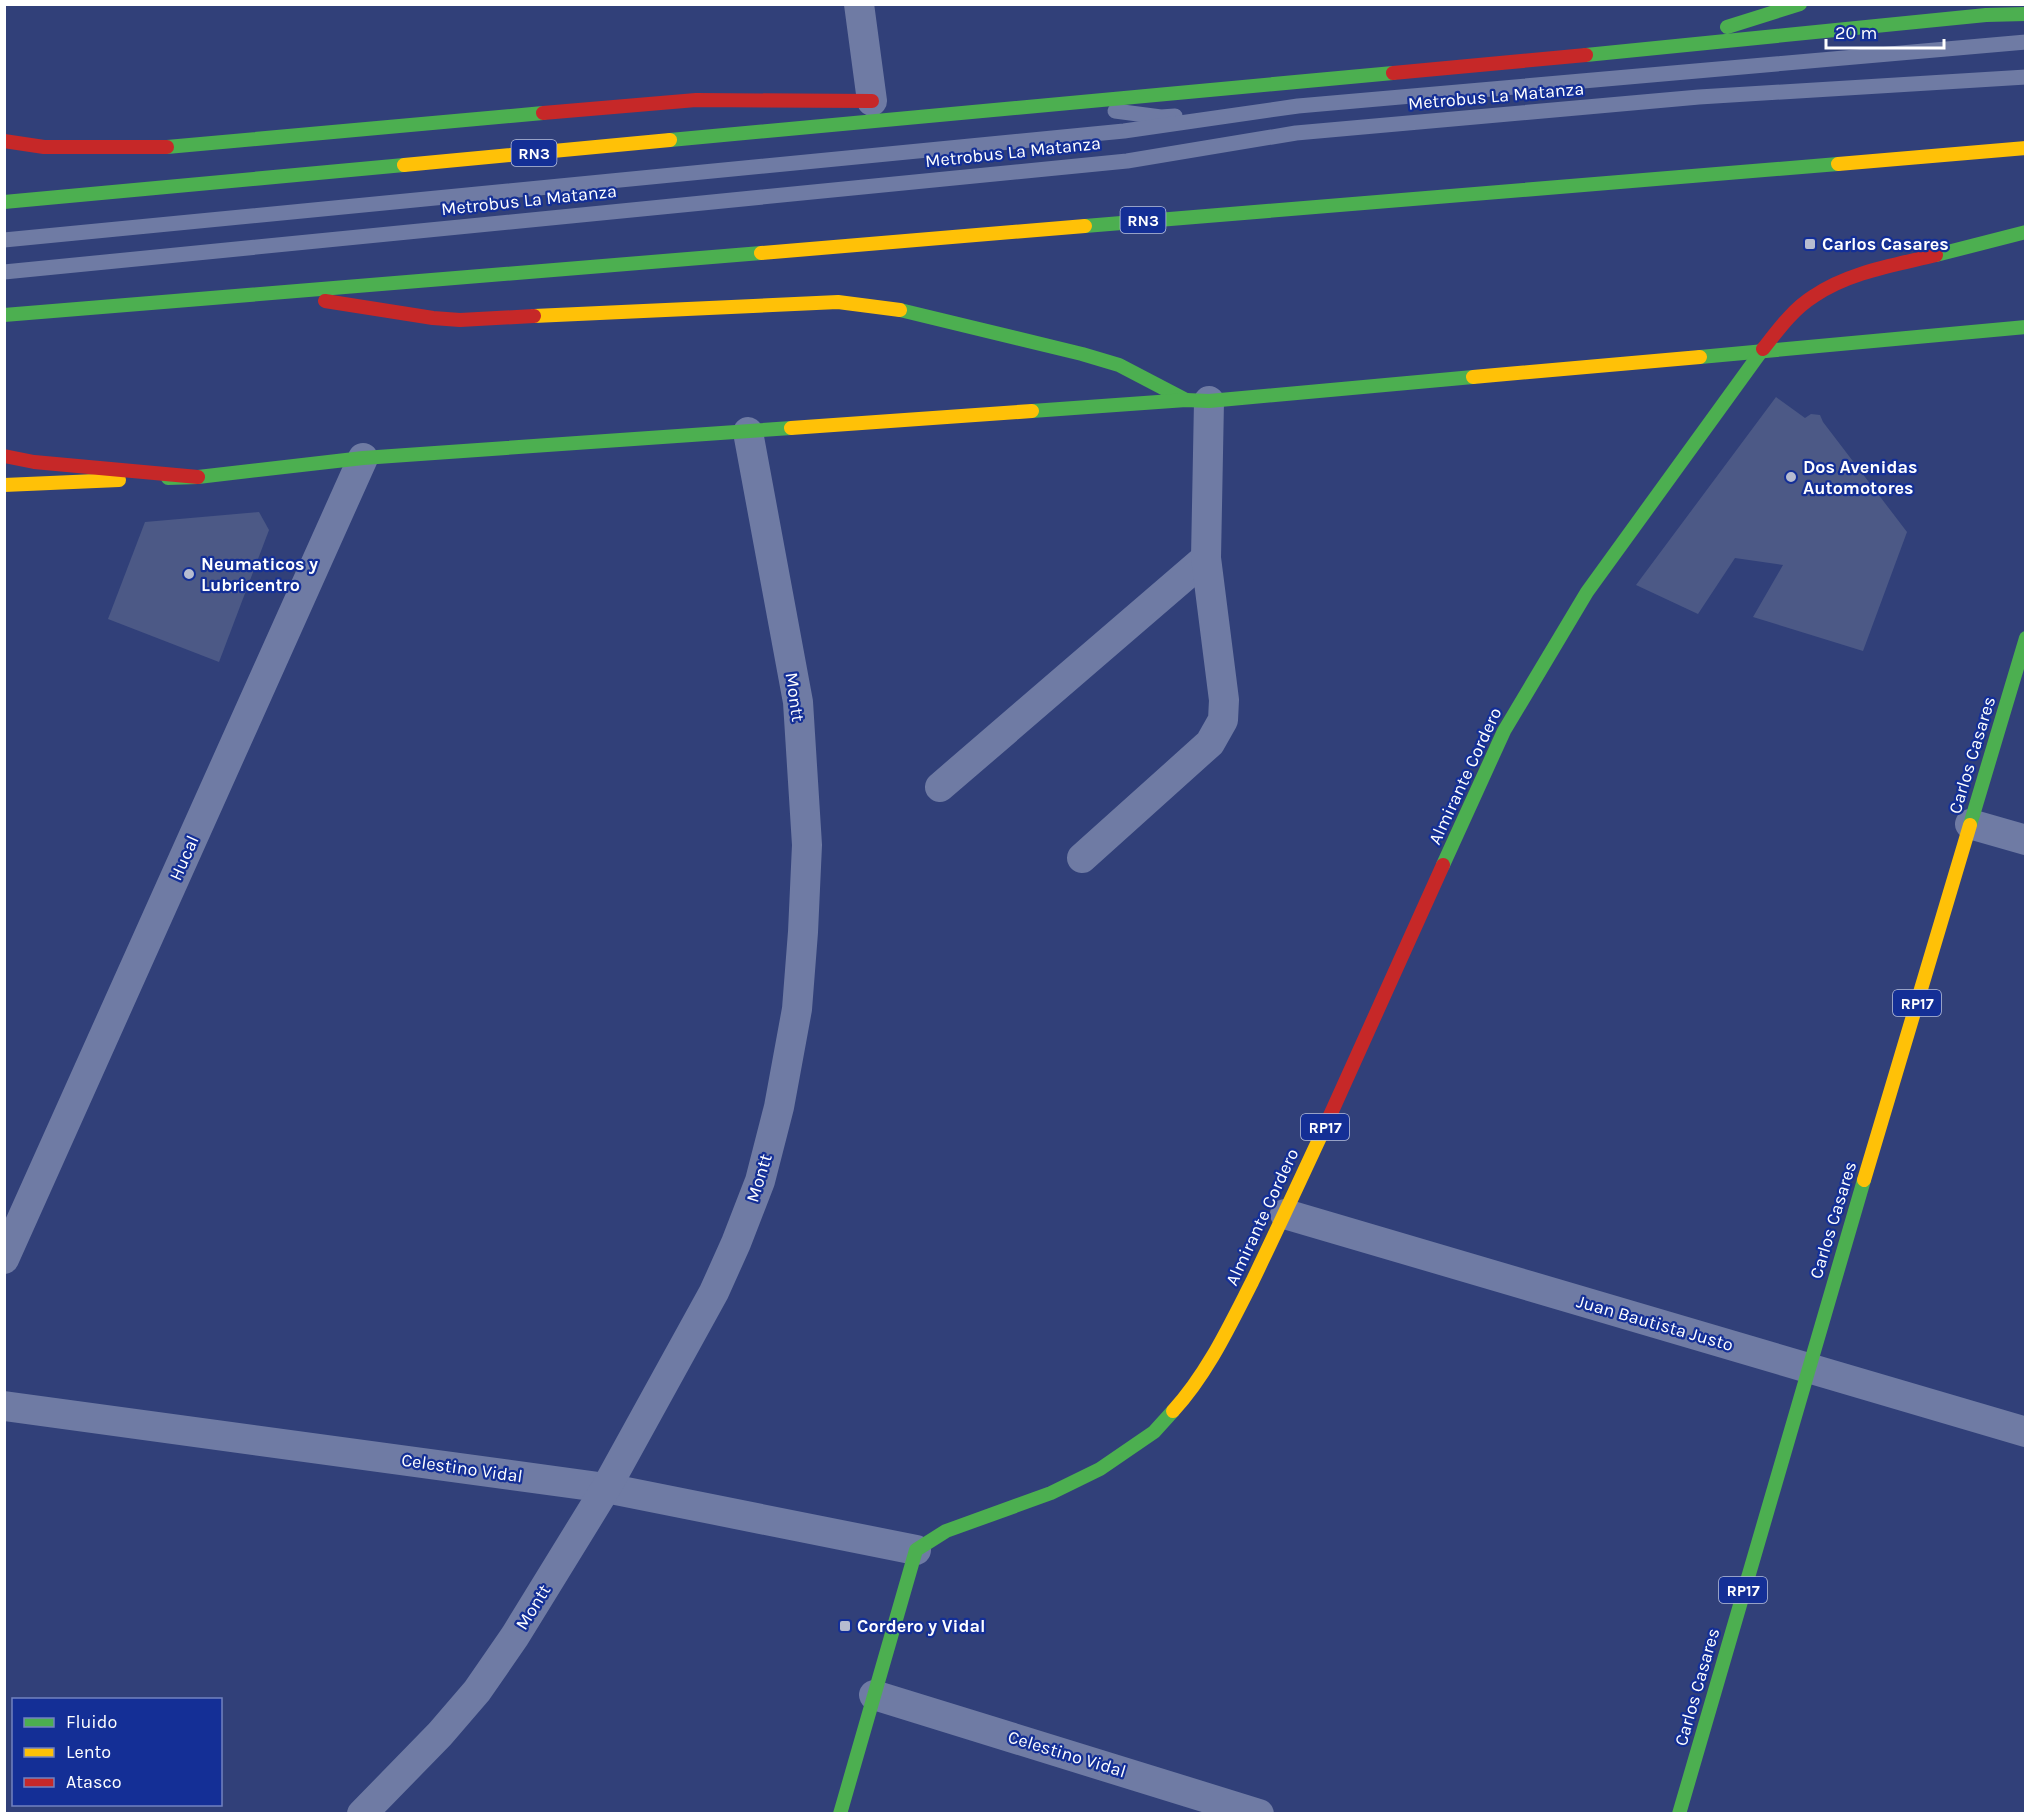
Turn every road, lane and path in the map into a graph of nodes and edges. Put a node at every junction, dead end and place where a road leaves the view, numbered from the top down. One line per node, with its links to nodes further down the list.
1 (859, 4): 7 (street)
2 (1791, 6): 5 (main road)
3 (2025, 14): 5 (main road, RN3)
4 (2025, 42): 10 (lane, Metrobus La Matanza)
5 (1657, 48): 9 (main road, RN3)
6 (2025, 77): 16 (lane, Metrobus La Matanza)
7 (878, 101): 11 (main road)
8 (932, 102): 9 (main road, RN3)
9 (1064, 104): 10 (lane); 13 (main road, RN3)
10 (1298, 106): 15 (lane, Metrobus La Matanza)
11 (4, 141)
12 (2025, 148): 17 (main road, RN3)
13 (4, 202)
14 (2025, 231): 22 (main road, RP17)
15 (4, 240)
16 (4, 272)
17 (260, 293): 19 (main road, RN3); 23 (main road)
18 (15, 300): 19 (lane)
19 (77, 309): 20 (main road, RN3)
20 (4, 315)
21 (2025, 327): 22 (main road)
22 (1761, 352): 23 (main road); 35 (main road, Almirante Cordero / RP17)
23 (1197, 400): 24 (main road); 29 (street)
24 (748, 432): 26 (main road); 40 (street, Montt)
25 (4, 456): 27 (main road)
26 (363, 458): 27 (main road); 36 (street, Hucal)
27 (198, 477): 28 (main road)
28 (4, 485)
29 (1206, 558): 31 (street); 34 (street)
30 (2025, 638): 32 (main road, Carlos Casares / RP17)
31 (940, 787)
32 (1970, 824): 33 (street); 37 (main road, Carlos Casares / RP17)
33 (2025, 840)
34 (1082, 858)
35 (1285, 1214): 37 (street, Juan Bautista Justo); 41 (main road, Almirante Cordero / RP17)
36 (4, 1259)
37 (1808, 1367): 39 (street, Juan Bautista Justo); 46 (main road, Carlos Casares / RP17)
38 (4, 1406): 40 (street, Celestino Vidal)
39 (2025, 1432)
40 (606, 1488): 41 (street, Celestino Vidal); 43 (street, Montt)
41 (916, 1550): 42 (main road)
42 (874, 1695): 44 (main road); 45 (street, Celestino Vidal)
43 (362, 1814)
44 (840, 1814)
45 (1259, 1814)
46 (1679, 1814)

